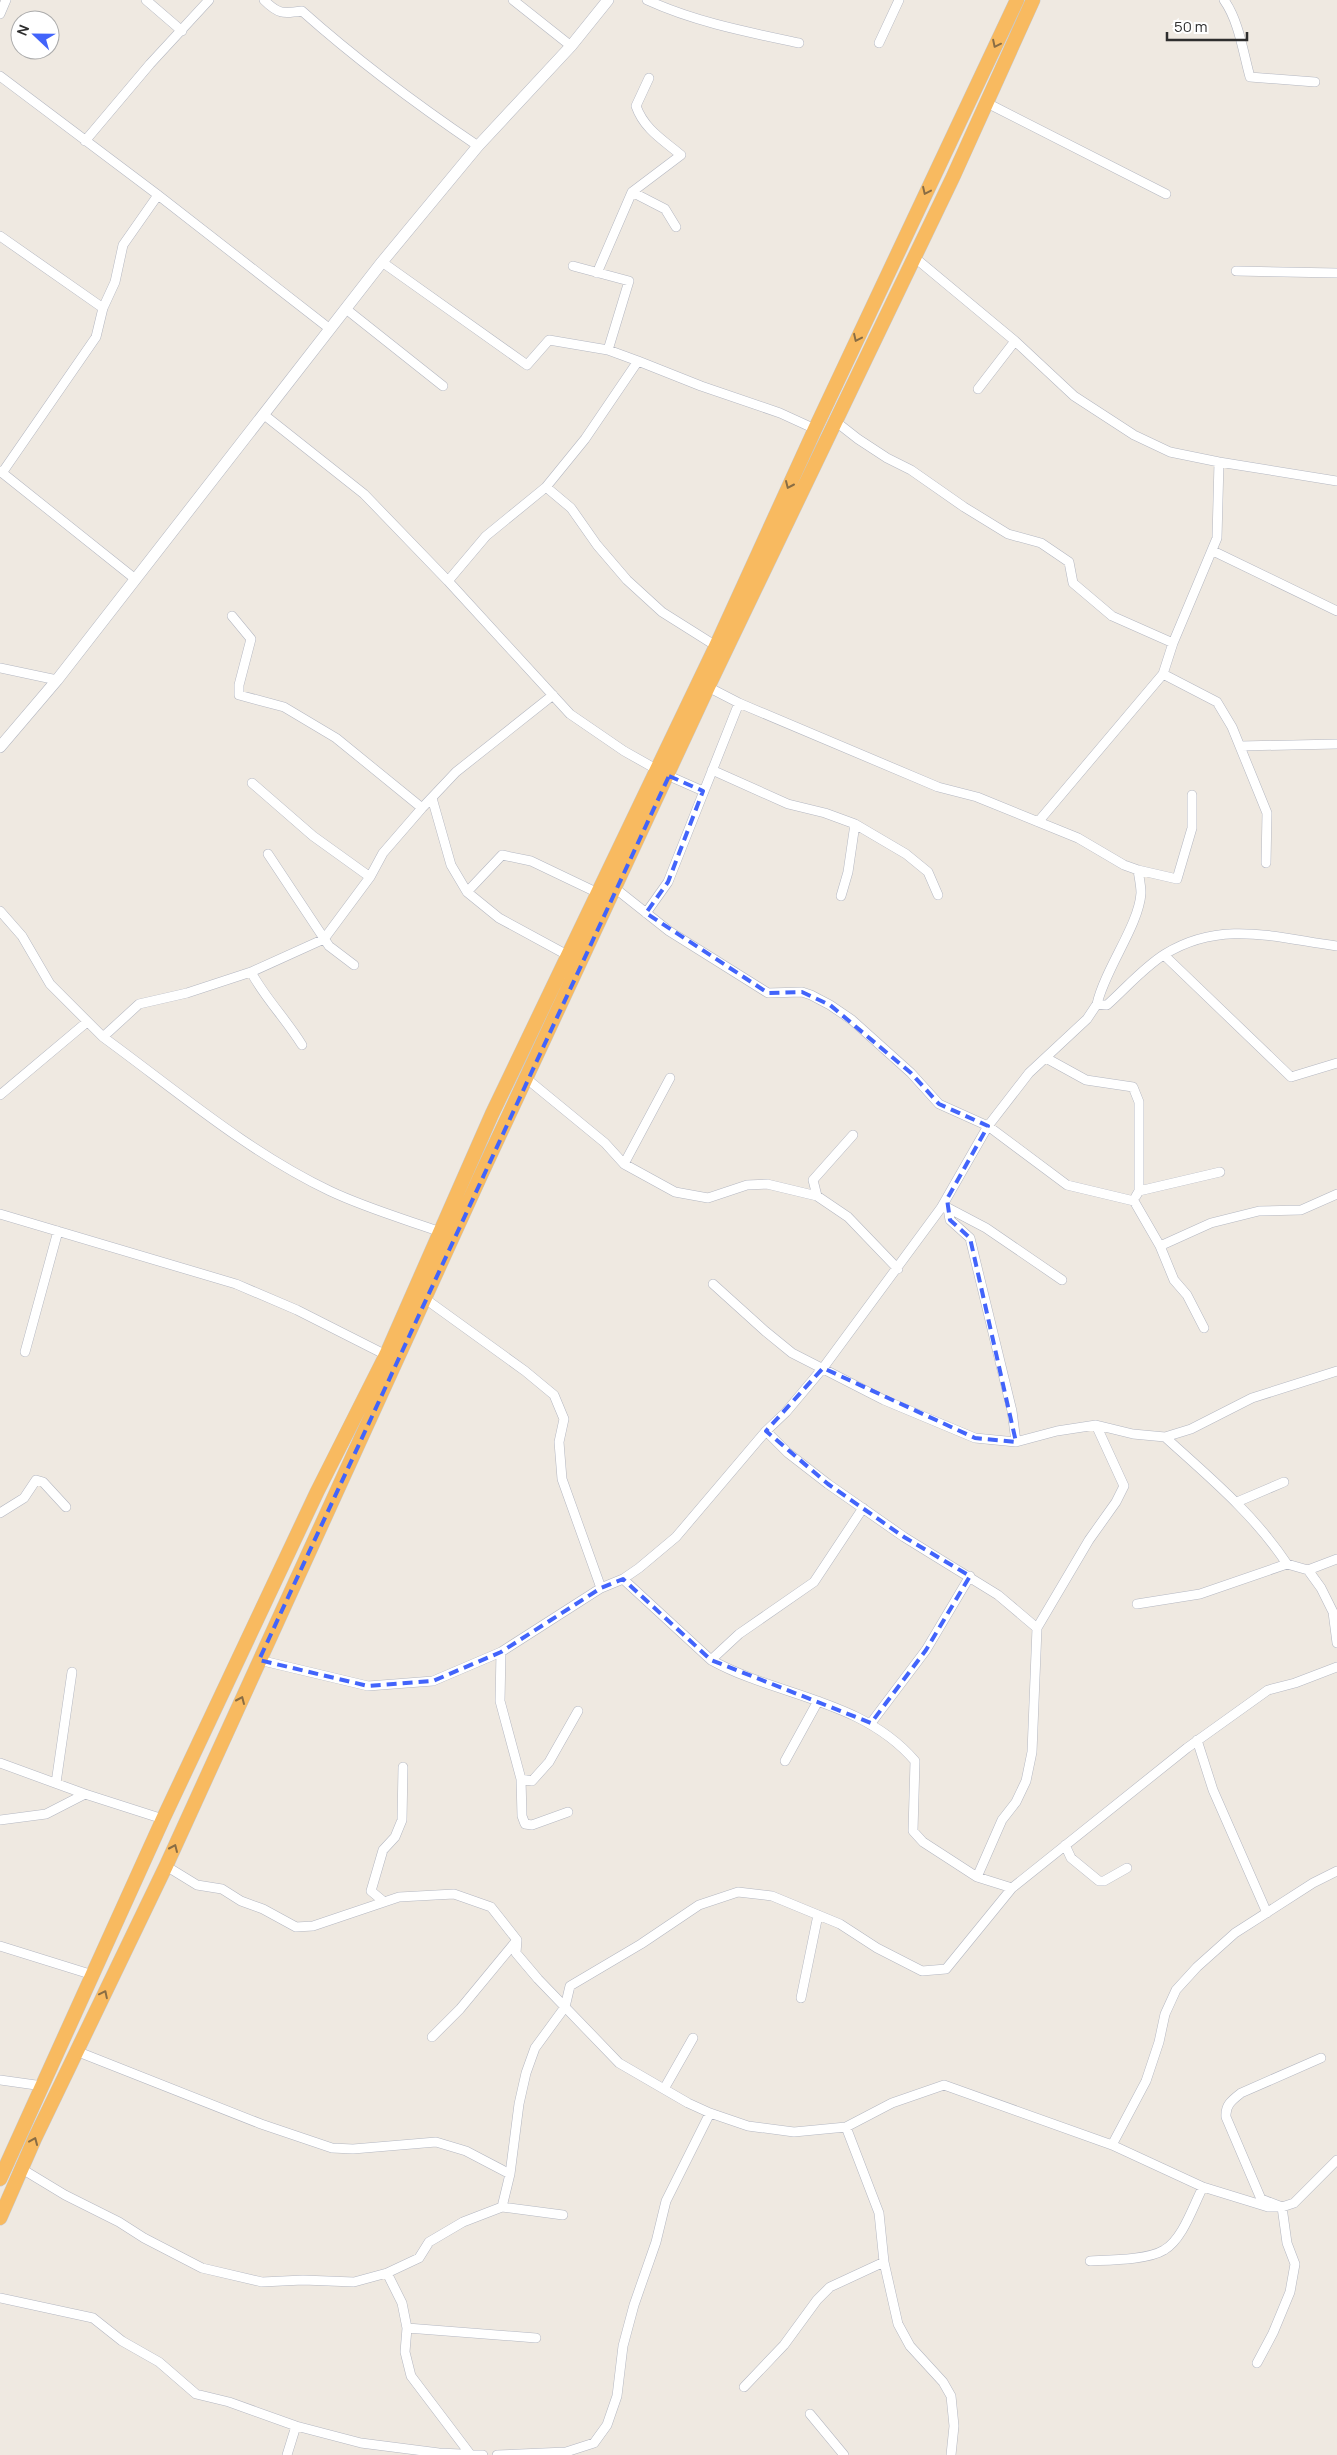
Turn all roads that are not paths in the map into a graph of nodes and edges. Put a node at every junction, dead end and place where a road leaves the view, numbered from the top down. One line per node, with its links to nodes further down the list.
1 (6, 0): 12 (street)
2 (146, 0): 13 (street)
3 (208, 0): 13 (street)
4 (264, 0): 22 (street)
5 (513, 0): 16 (street)
6 (608, 0): 16 (street)
7 (647, 0): 14 (street)
8 (898, 0): 15 (street)
9 (1017, 0): 23 (highway, one-way to 23)
10 (1033, 0): 20 (highway)
11 (1224, 0): 19 (street)
12 (0, 14)
13 (182, 31): 21 (street)
14 (799, 43)
15 (879, 43)
16 (571, 46): 22 (street)
17 (0, 76): 21 (street)
18 (650, 78): 25 (street)
19 (1315, 82)
20 (986, 103): 24 (highway); 26 (street)
21 (86, 142): 27 (street)
22 (478, 146): 31 (street)
23 (937, 166): 24 (highway); 46 (highway, one-way to 46)
24 (953, 177): 30 (highway)
25 (632, 192): 28 (street); 35 (street)
26 (1166, 194)
27 (158, 195): 36 (street); 38 (street)
28 (676, 227)
29 (0, 238): 36 (street)
30 (914, 257): 39 (street); 45 (highway)
31 (382, 262): 37 (street); 40 (street)
32 (573, 266): 35 (street)
33 (1236, 271): 34 (street)
34 (1337, 273)
35 (597, 274): 40 (street)
36 (103, 308): 48 (street)
37 (346, 309): 38 (street); 42 (street)
38 (330, 329): 44 (street)
39 (1015, 341): 43 (street); 47 (street)
40 (608, 350): 41 (street)
41 (638, 361): 46 (street); 50 (street)
42 (443, 386)
43 (978, 389)
44 (263, 414): 52 (street); 53 (street)
45 (835, 421): 56 (street); 61 (highway)
46 (815, 429): 57 (highway, one-way to 57)
47 (1219, 462): 49 (street); 51 (street)
48 (1, 472): 52 (street)
49 (1337, 481)
50 (546, 487): 53 (street); 57 (street)
51 (1213, 551): 54 (street); 56 (street)
52 (134, 578): 60 (street)
53 (448, 581): 62 (street)
54 (1337, 611)
55 (232, 616): 73 (street)
56 (1173, 643): 59 (street)
57 (716, 646): 68 (highway)
58 (0, 668): 60 (street)
59 (1163, 674): 66 (street); 74 (street)
60 (57, 680): 65 (street)
61 (708, 687): 63 (street); 68 (highway)
62 (553, 695): 68 (street); 72 (street)
63 (739, 703): 67 (street); 74 (street)
64 (1337, 744): 66 (street)
65 (0, 746)
66 (1241, 746): 77 (street)
67 (712, 770): 70 (street); 75 (street)
68 (662, 773): 70 (street); 80 (highway); 82 (highway)
69 (252, 783): 79 (street)
70 (702, 791): 86 (street)
71 (1192, 795): 78 (street)
72 (432, 798): 73 (street); 81 (street)
73 (422, 808): 79 (street)
74 (1038, 822): 78 (street)
75 (855, 824): 83 (street); 84 (street)
76 (268, 854): 87 (street)
77 (1266, 863)
78 (1138, 870): 93 (street)
79 (370, 877): 87 (street)
80 (616, 889): 86 (street); 100 (highway)
81 (467, 892): 82 (street); 90 (street)
82 (598, 893): 90 (highway)
83 (938, 895)
84 (841, 896)
85 (0, 911): 94 (street)
86 (646, 913): 102 (street)
87 (324, 939): 91 (street); 92 (street)
88 (1337, 946): 89 (street)
89 (1164, 955): 93 (street); 98 (street)
90 (569, 956): 113 (highway)
91 (354, 964)
92 (251, 972): 95 (street); 96 (street)
93 (1097, 1004): 97 (street)
94 (87, 1022): 95 (street); 101 (street)
95 (104, 1037): 113 (street)
96 (302, 1045)
97 (1046, 1058): 102 (street); 106 (street)
98 (1337, 1063)
99 (670, 1078): 104 (street)
100 (527, 1079): 104 (street); 118 (highway)
101 (0, 1095)
102 (988, 1126): 109 (street); 110 (street)
103 (854, 1135): 108 (street)
104 (624, 1164): 108 (street)
105 (1220, 1172): 106 (street)
106 (1139, 1191): 109 (street)
107 (1337, 1194): 114 (street)
108 (818, 1196): 115 (street)
109 (1134, 1201): 114 (street)
110 (945, 1208): 115 (street); 116 (street); 127 (street)
111 (0, 1214): 112 (street)
112 (58, 1230): 120 (street); 121 (street)
113 (441, 1232): 121 (highway)
114 (1160, 1246): 119 (street)
115 (898, 1269): 122 (street)
116 (1062, 1280)
117 (713, 1284): 122 (street)
118 (424, 1298): 138 (street); 143 (highway)
119 (1204, 1328)
120 (25, 1352)
121 (386, 1355): 158 (highway)
122 (823, 1368): 125 (street); 127 (street)
123 (1337, 1371): 126 (street)
124 (1096, 1425): 126 (street); 127 (street); 140 (street)
125 (766, 1431): 131 (street); 137 (street)
126 (1165, 1437): 129 (street)
127 (1016, 1442)
128 (1284, 1482): 129 (street)
129 (1237, 1502): 134 (street)
130 (66, 1507): 132 (street)
131 (863, 1508): 136 (street); 144 (street)
132 (0, 1513)
133 (1337, 1559): 135 (street)
134 (1287, 1564): 135 (street); 139 (street)
135 (1308, 1570): 141 (street)
136 (970, 1576): 140 (street); 149 (street)
137 (623, 1579): 138 (street); 144 (street)
138 (601, 1588): 142 (street)
139 (1137, 1604)
140 (1037, 1628): 164 (street)
141 (1337, 1642)
142 (501, 1652): 143 (street); 154 (street)
143 (259, 1660): 161 (highway, one-way to 143)
144 (711, 1660): 147 (street)
145 (1337, 1666): 150 (street)
146 (72, 1672): 155 (street)
147 (818, 1701): 149 (street); 151 (street)
148 (578, 1711): 154 (street)
149 (871, 1723): 164 (street)
150 (1198, 1740): 160 (street); 167 (street)
151 (785, 1761)
152 (0, 1763): 155 (street)
153 (403, 1767): 166 (street)
154 (521, 1779): 157 (street)
155 (56, 1784): 156 (street)
156 (85, 1794): 158 (street); 159 (street)
157 (568, 1812)
158 (162, 1819): 171 (highway)
159 (0, 1820)
160 (1065, 1845): 162 (street); 165 (street)
161 (166, 1866): 166 (street); 176 (highway, one-way to 161)
162 (1127, 1868)
163 (1337, 1871): 167 (street)
164 (977, 1877): 165 (street)
165 (1012, 1888): 168 (street)
166 (383, 1901): 169 (street)
167 (1267, 1913): 183 (street)
168 (818, 1915): 172 (street); 173 (street)
169 (517, 1940): 173 (street); 174 (street)
170 (0, 1946): 171 (street)
171 (93, 1975): 179 (highway)
172 (801, 1998)
173 (565, 2007): 180 (street); 186 (street)
174 (432, 2037)
175 (693, 2038): 180 (street)
176 (76, 2051): 185 (highway, one-way to 176); 186 (street)
177 (1321, 2058): 190 (street)
178 (0, 2080): 179 (street)
179 (43, 2086): 187 (highway)
180 (664, 2089): 181 (street)
181 (710, 2113): 182 (street); 206 (street)
182 (846, 2127): 183 (street); 194 (street)
183 (1112, 2145): 188 (street)
184 (1337, 2160): 190 (street)
185 (22, 2169): 192 (highway); 195 (street)
186 (510, 2174): 189 (street)
187 (0, 2179)
188 (1203, 2187): 190 (street); 193 (street)
189 (502, 2207): 191 (street); 195 (street)
190 (1282, 2207): 199 (street)
191 (563, 2215)
192 (0, 2218)
193 (1090, 2261)
194 (884, 2262): 200 (street); 208 (street)
195 (387, 2274): 197 (street)
196 (0, 2298): 202 (street)
197 (407, 2328): 198 (street); 203 (street)
198 (536, 2338)
199 (1257, 2363)
200 (744, 2386)
201 (810, 2414): 207 (street)
202 (296, 2426): 203 (street); 204 (street)
203 (470, 2454): 205 (street)
204 (287, 2455)
205 (483, 2455)
206 (498, 2455)
207 (844, 2455)
208 (950, 2455)

